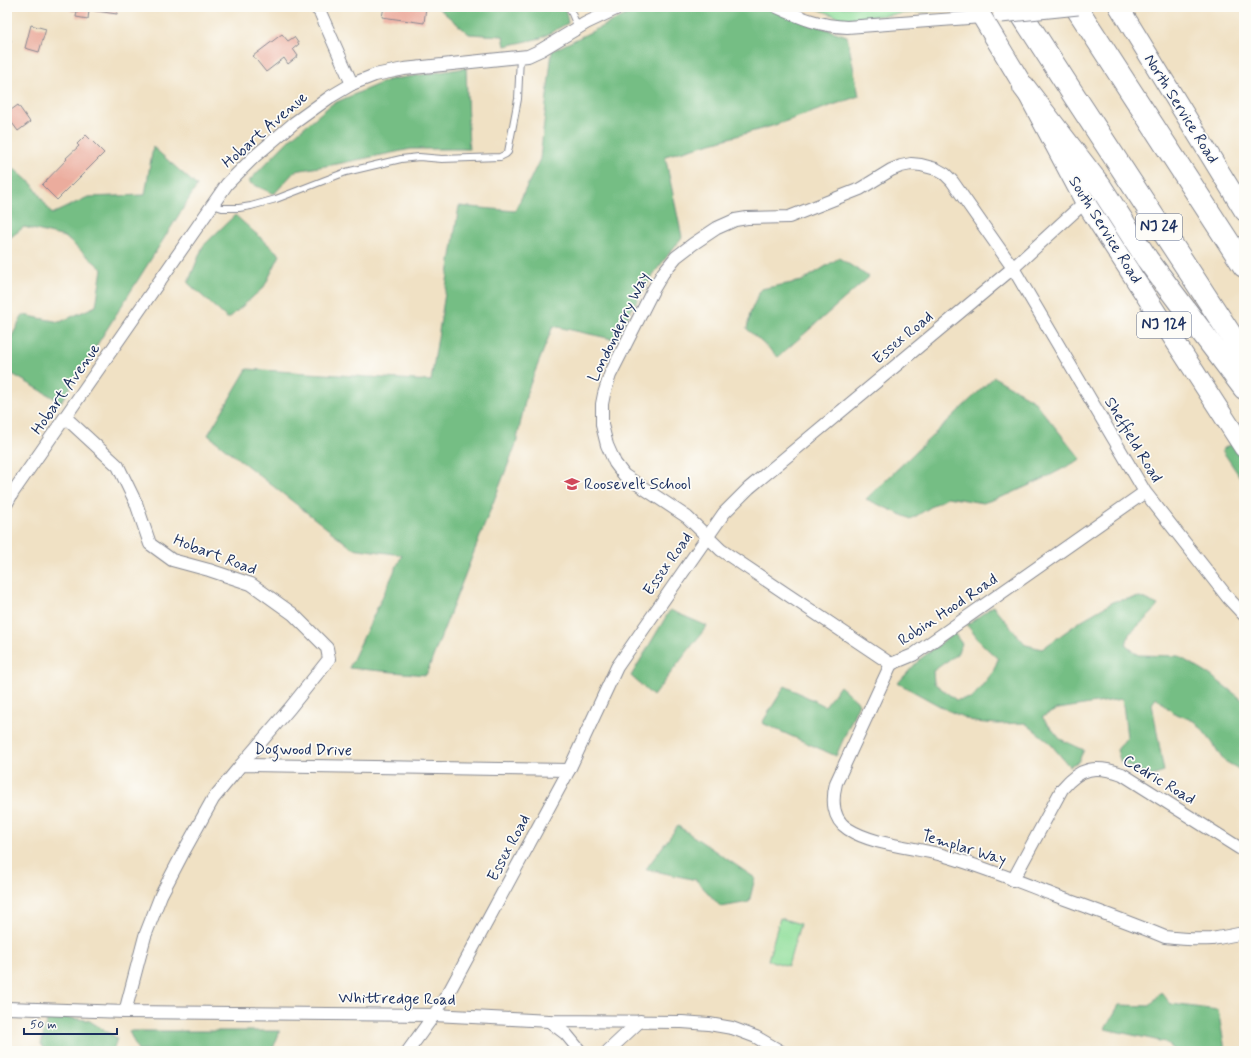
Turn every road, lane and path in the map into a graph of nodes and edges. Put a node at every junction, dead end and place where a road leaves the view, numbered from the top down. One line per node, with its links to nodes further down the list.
1 (315, 7): 10 (street)
2 (570, 7): 8 (lane)
3 (620, 7): 8 (street, Hobart Avenue)
4 (777, 7): 7 (street)
5 (1077, 7): 7 (street, bridge); 15 (highway, NJ 24)
6 (1119, 7): 14 (main road, North Service Road)
7 (994, 11): 11 (main road, South Service Road / NJ 124); 17 (highway, NJ 24)
8 (578, 28): 9 (street, Hobart Avenue)
9 (520, 57): 10 (street, Hobart Avenue); 13 (lane)
10 (352, 84): 13 (street, Hobart Avenue)
11 (1024, 87): 12 (main road, South Service Road / NJ 124); 18 (highway)
12 (1085, 202): 16 (street, Essex Road); 20 (main road, South Service Road / NJ 124)
13 (213, 205): 19 (street, Hobart Avenue)
14 (1244, 211)
15 (1244, 266)
16 (1013, 268): 22 (street, Sheffield Road); 24 (street, Essex Road); 24 (street, Londonderry Way)
17 (1244, 355)
18 (1244, 388)
19 (66, 418): 21 (street, Hobart Avenue); 27 (street, Hobart Road)
20 (1244, 448)
21 (10, 490): 23 (street, Hobart Avenue)
22 (1145, 492): 25 (street, Sheffield Road); 26 (street, Robin Hood Road)
23 (7, 504)
24 (707, 536): 26 (street, Robin Hood Road); 28 (street, Essex Road)
25 (1244, 615)
26 (891, 664): 30 (street, Templar Way)
27 (241, 765): 28 (street, Dogwood Drive); 33 (street, Dogwood Drive)
28 (569, 770): 34 (street, Essex Road)
29 (1244, 851): 30 (street, Cedric Road)
30 (1013, 880): 31 (street, Templar Way)
31 (1244, 933)
32 (7, 1008): 33 (street, Whittredge Road)
33 (125, 1012): 34 (street, Whittredge Road)
34 (434, 1015): 35 (street, Whittredge Road); 37 (street, Essex Road)
35 (549, 1021): 36 (street, Whittredge Road); 38 (street)
36 (640, 1021): 39 (street); 40 (street, Whittredge Road)
37 (408, 1051)
38 (580, 1051)
39 (608, 1051)
40 (780, 1051)

